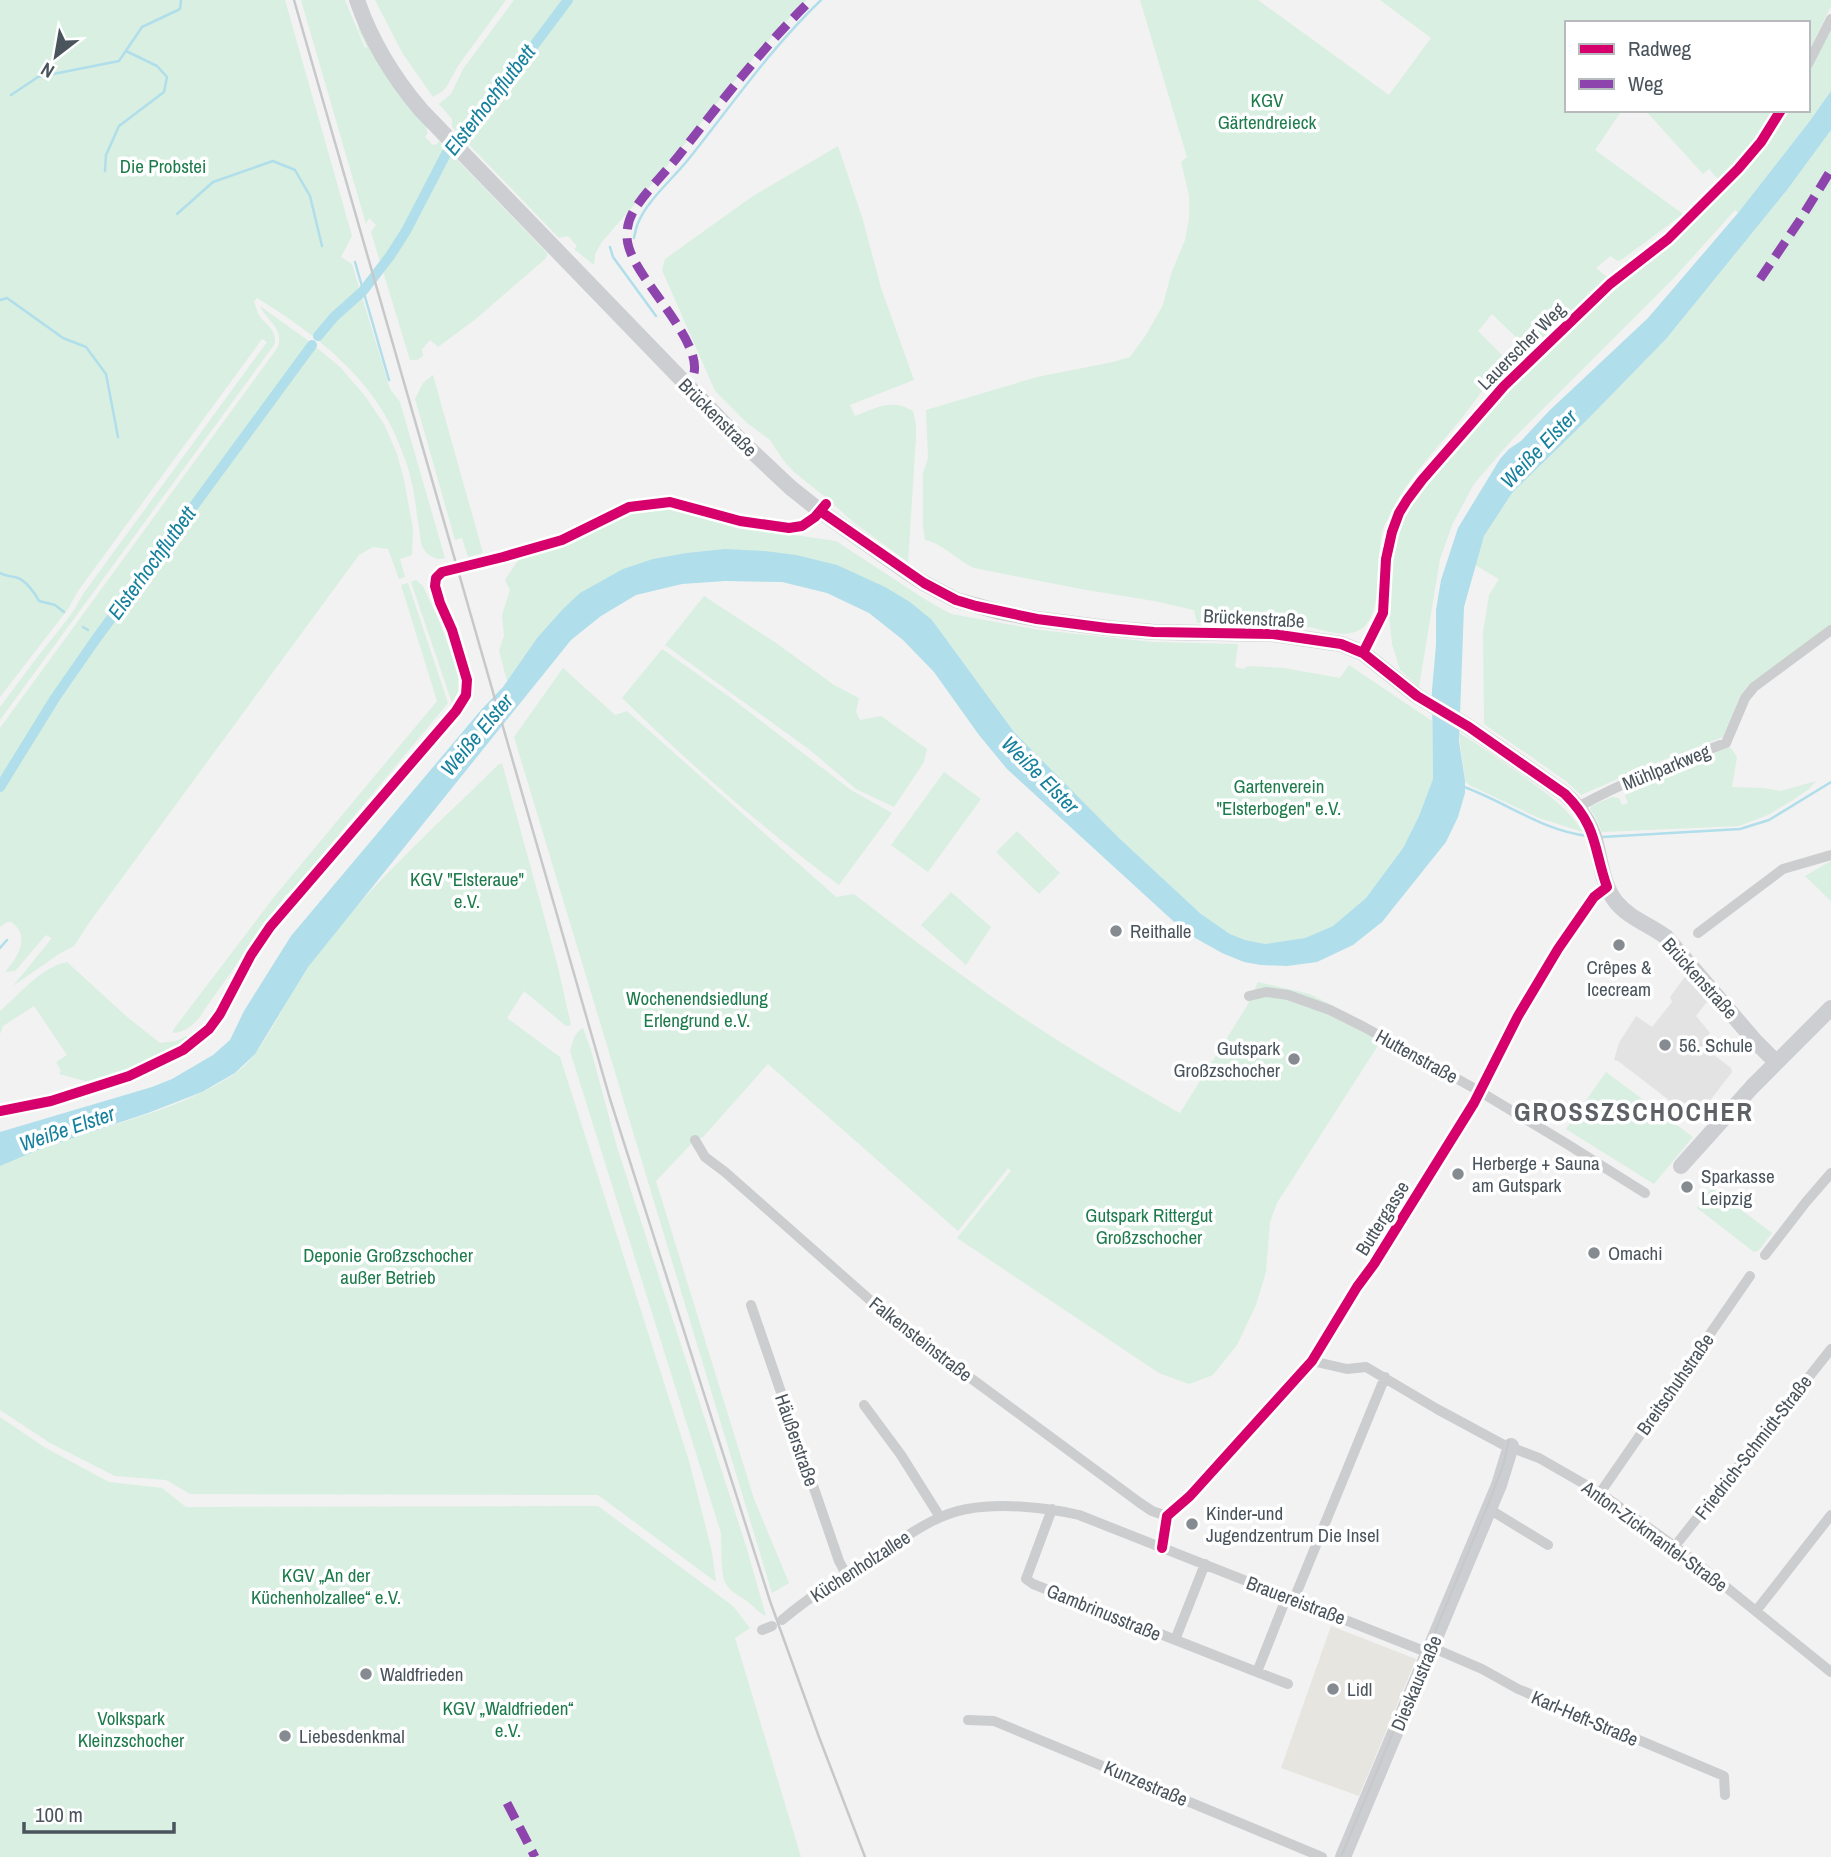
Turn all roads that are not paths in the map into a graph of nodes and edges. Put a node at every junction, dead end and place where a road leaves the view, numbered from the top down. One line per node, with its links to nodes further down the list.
1 (357, 0): 6 (main road, Brückenstraße)
2 (1831, 19): 3 (street)
3 (1810, 60)
4 (1780, 112): 6 (street, Lauerscher Weg)
5 (1831, 630): 7 (street, Mühlparkweg)
6 (1363, 653): 7 (main road, Brückenstraße)
7 (1582, 813): 9 (main road, Brückenstraße)
8 (1831, 855): 10 (street)
9 (1607, 887): 13 (main road, Brückenstraße); 14 (street, Buttergasse)
10 (1698, 933)
11 (1249, 996): 14 (street, Huttenstraße)
12 (1831, 1008): 13 (main road)
13 (1776, 1062): 16 (main road)
14 (1479, 1091): 18 (street, Huttenstraße); 23 (street, Buttergasse)
15 (695, 1140): 31 (street, Falkensteinstraße)
16 (1681, 1166)
17 (1831, 1173): 19 (street)
18 (1645, 1193)
19 (1765, 1255)
20 (1750, 1276): 27 (street, Breitschuhstraße)
21 (751, 1305): 37 (street, Häußerstraße)
22 (1831, 1349): 34 (street, Friedrich-Schmidt-Straße)
23 (1311, 1361): 24 (street, Anton-Zickmantel-Straße); 31 (street, Buttergasse)
24 (1385, 1377): 26 (street, Anton-Zickmantel-Straße); 38 (street)
25 (864, 1405): 32 (street)
26 (1511, 1446): 27 (street, Anton-Zickmantel-Straße); 29 (main road, Dieskaustraße)
27 (1600, 1493): 34 (street, Anton-Zickmantel-Straße)
28 (1052, 1509): 32 (street, Küchenholzallee); 35 (street, Küchenholzallee); 41 (street, Gambrinusstraße)
29 (1489, 1509): 33 (street); 42 (main road, Dieskaustraße)
30 (1831, 1515): 39 (street)
31 (1167, 1516): 35 (street)
32 (940, 1517): 37 (street, Küchenholzallee)
33 (1548, 1545)
34 (1675, 1546): 39 (street, Anton-Zickmantel-Straße)
35 (1163, 1548): 36 (street, Brauereistraße)
36 (1205, 1564): 38 (street, Brauereistraße); 41 (street, Gambrinusstraße)
37 (846, 1574): 40 (street, Küchenholzallee)
38 (1290, 1597): 42 (street, Brauereistraße); 43 (street)
39 (1756, 1611): 44 (street, Anton-Zickmantel-Straße)
40 (782, 1620)
41 (1175, 1640): 43 (street, Gambrinusstraße)
42 (1430, 1650): 47 (street, Karl-Heft-Straße); 49 (main road, Dieskaustraße)
43 (1257, 1672): 45 (street, Gambrinusstraße)
44 (1831, 1672)
45 (1288, 1684)
46 (968, 1720): 48 (street, Kunzestraße)
47 (1725, 1795)
48 (1322, 1857)
49 (1343, 1857)

